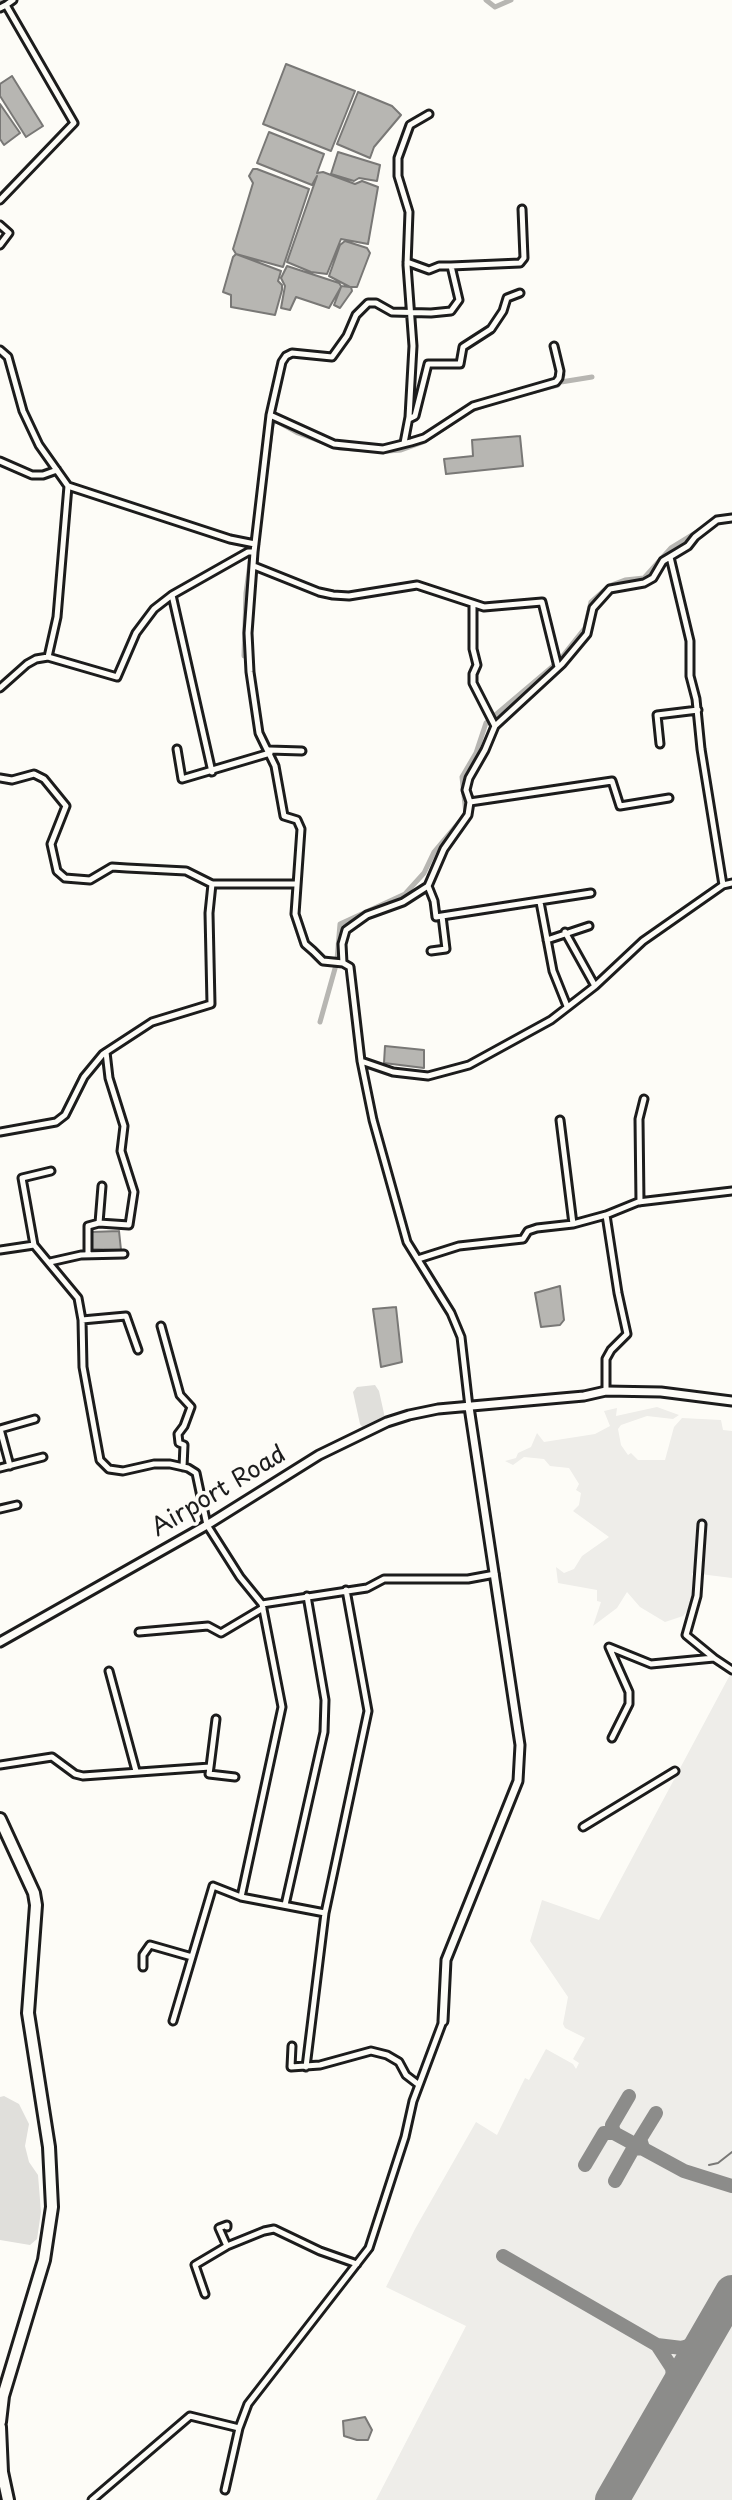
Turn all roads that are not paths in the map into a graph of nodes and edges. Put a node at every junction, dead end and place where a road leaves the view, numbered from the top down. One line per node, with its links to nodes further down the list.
1 (13, 0): 2 (street)
2 (3, 6): 4 (street)
3 (429, 114): 8 (street)
4 (0, 200)
5 (522, 209): 9 (street)
6 (0, 225): 7 (street)
7 (0, 245)
8 (407, 262): 9 (street); 11 (street)
9 (451, 266): 11 (street)
10 (520, 293): 15 (street)
11 (410, 312): 14 (street); 15 (street)
12 (554, 346): 16 (street)
13 (0, 350): 18 (street)
14 (270, 415): 16 (street); 21 (street)
15 (408, 420): 16 (street)
16 (404, 443)
17 (0, 461): 18 (street)
18 (57, 470): 19 (street)
19 (68, 486): 21 (street); 27 (street)
20 (732, 518): 23 (street)
21 (255, 544): 22 (street)
22 (254, 552): 24 (street); 25 (street)
23 (670, 557): 28 (street); 30 (street)
24 (254, 566): 26 (street); 34 (street)
25 (172, 595): 27 (street); 36 (street)
26 (473, 605): 28 (street); 31 (street)
27 (48, 657): 29 (street)
28 (558, 665): 31 (street)
29 (0, 688)
30 (698, 710): 32 (street); 43 (street)
31 (494, 724): 39 (street)
32 (660, 744)
33 (177, 749): 36 (street)
34 (269, 751): 35 (street); 36 (street); 42 (street)
35 (302, 751)
36 (212, 772)
37 (0, 778): 41 (street)
38 (669, 798): 39 (street)
39 (470, 802): 44 (street)
40 (732, 883): 43 (street)
41 (212, 884): 42 (street); 55 (street)
42 (295, 884): 52 (street)
43 (723, 885): 53 (street)
44 (428, 886): 47 (street); 52 (street)
45 (591, 893): 46 (street)
46 (540, 902): 47 (street); 50 (street)
47 (442, 916): 51 (street)
48 (589, 926): 49 (street)
49 (565, 932): 50 (street); 53 (street)
50 (547, 940): 54 (street)
51 (431, 951)
52 (343, 963): 56 (street)
53 (595, 986): 54 (street)
54 (567, 1006): 56 (street)
55 (106, 1052): 59 (street); 65 (street)
56 (361, 1061): 71 (street)
57 (644, 1099): 63 (street)
58 (560, 1120): 66 (street)
59 (0, 1132)
60 (51, 1171): 67 (street)
61 (102, 1186): 65 (street)
62 (732, 1191): 63 (street)
63 (640, 1202): 64 (street)
64 (606, 1215): 66 (street); 76 (street)
65 (99, 1223): 70 (street)
66 (573, 1224): 71 (street)
67 (34, 1245): 68 (street); 72 (street)
68 (0, 1250)
69 (124, 1254): 70 (street)
70 (88, 1255): 72 (street)
71 (418, 1259): 78 (street)
72 (49, 1263): 73 (street)
73 (82, 1320): 75 (street); 83 (street)
74 (161, 1326): 83 (street)
75 (138, 1350)
76 (606, 1391): 77 (main road, Airport Road); 78 (main road, Airport Road)
77 (732, 1401)
78 (469, 1407): 88 (main road, Airport Road); 89 (main road)
79 (35, 1419): 80 (street)
80 (0, 1429): 82 (street)
81 (43, 1457): 82 (street)
82 (10, 1466): 84 (street)
83 (183, 1467): 88 (street)
84 (0, 1468)
85 (17, 1505): 86 (street)
86 (0, 1509)
87 (702, 1524): 95 (street)
88 (207, 1525): 92 (street); 94 (main road, Airport Road)
89 (495, 1574): 90 (street); 113 (main road)
90 (346, 1590): 91 (street); 109 (street)
91 (307, 1596): 92 (street); 108 (street)
92 (263, 1606): 93 (street); 107 (street)
93 (139, 1632)
94 (0, 1642)
95 (714, 1658): 96 (street); 99 (street)
96 (732, 1670)
97 (109, 1671): 102 (street)
98 (216, 1719): 101 (street)
99 (612, 1738)
100 (0, 1765): 102 (street)
101 (210, 1767): 102 (street); 104 (street)
102 (136, 1771)
103 (675, 1771): 106 (street)
104 (235, 1777)
105 (0, 1819): 121 (highway)
106 (583, 1827)
107 (241, 1897): 108 (street); 110 (street)
108 (285, 1905): 109 (street)
109 (325, 1913): 115 (street)
110 (192, 1957): 111 (street); 112 (street)
111 (143, 1967)
112 (173, 2021)
113 (443, 2021): 116 (street)
114 (292, 2046): 115 (street)
115 (306, 2067): 116 (street)
116 (419, 2085): 119 (street)
117 (227, 2227): 118 (street)
118 (227, 2246): 119 (street); 120 (street)
119 (357, 2264): 122 (street)
120 (205, 2294)
121 (0, 2424): 124 (highway)
122 (239, 2428): 123 (street); 125 (street)
123 (225, 2490)
124 (8, 2500)
125 (92, 2500)

